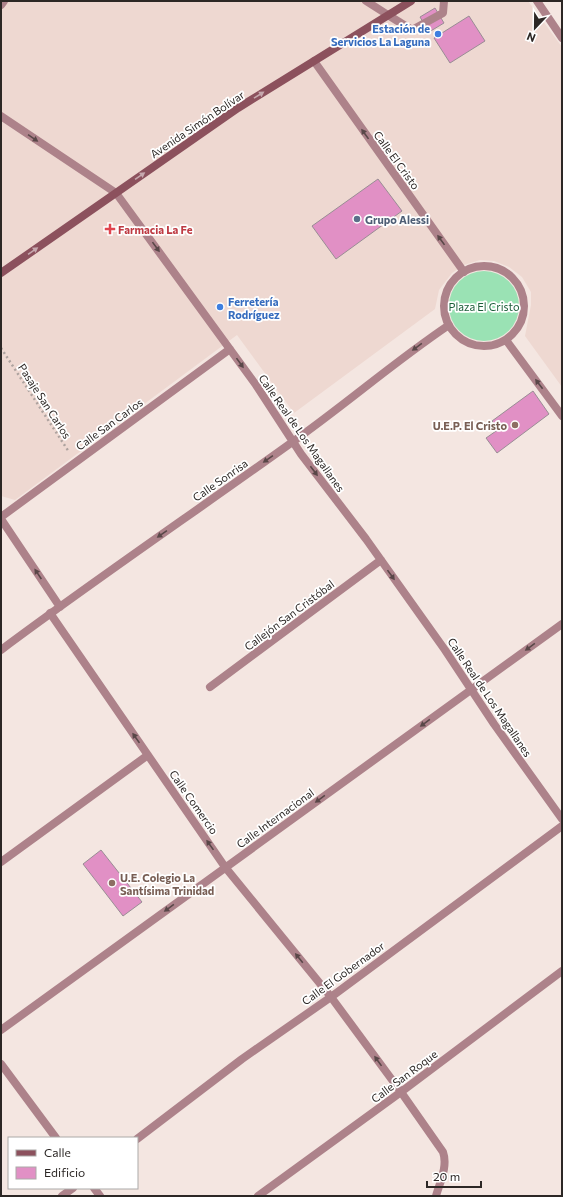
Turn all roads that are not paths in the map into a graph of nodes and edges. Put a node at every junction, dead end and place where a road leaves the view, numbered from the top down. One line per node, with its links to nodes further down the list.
1 (4, 1): 6 (street)
2 (366, 1): 7 (street)
3 (410, 1): 7 (main road, Avenida Simón Bolívar)
4 (444, 1): 7 (street)
5 (537, 1): 8 (street)
6 (1, 5)
7 (388, 15): 9 (main road, Avenida Simón Bolívar)
8 (562, 38)
9 (314, 61): 11 (main road, Avenida Simón Bolívar, one-way to 9); 12 (street, Calle El Cristo, one-way to 9)
10 (1, 116): 11 (street, Calle Real de Los Magallanes, one-way to 11)
11 (116, 193): 13 (main road, Avenida Simón Bolívar, one-way to 11); 16 (street, Calle Real de Los Magallanes, one-way to 16)
12 (464, 272): 14 (street); 15 (street)
13 (1, 273)
14 (449, 325): 15 (street); 18 (street, Calle Sonrisa, one-way to 18)
15 (506, 340): 17 (street, one-way to 15)
16 (230, 349): 18 (street, Calle Real de Los Magallanes, one-way to 18); 19 (street, Calle San Carlos)
17 (562, 416)
18 (293, 441): 20 (street, Calle Real de Los Magallanes, one-way to 20); 21 (street, Calle Sonrisa, one-way to 21)
19 (1, 518): 21 (street, one-way to 19)
20 (381, 560): 25 (street, Callejón San Cristóbal); 26 (street, Calle Real de Los Magallanes, one-way to 26)
21 (60, 606): 22 (street, Calle Sonrisa)
22 (50, 613): 24 (street, Calle Sonrisa); 27 (street, Calle Comercio, one-way to 22)
23 (562, 624): 26 (street, Calle Internacional, one-way to 26)
24 (1, 650)
25 (210, 687)
26 (472, 690): 28 (street, Calle Real de Los Magallanes); 31 (street, Calle Internacional, one-way to 31)
27 (148, 755): 30 (street); 31 (street, Calle Comercio, one-way to 27)
28 (562, 819)
29 (562, 826): 33 (street, Calle El Gobernador)
30 (1, 862)
31 (225, 868): 33 (street, Calle Comercio, one-way to 31); 34 (street, Calle Internacional, one-way to 34)
32 (562, 971): 36 (street, Calle San Roque)
33 (331, 997): 36 (street, Calle Comercio, one-way to 33); 38 (street, Calle El Gobernador)
34 (1, 1030)
35 (1, 1064): 37 (street)
36 (401, 1092): 41 (street, Calle San Roque); 42 (street, Calle Comercio)
37 (55, 1137)
38 (138, 1138)
39 (72, 1189): 40 (street)
40 (62, 1196)
41 (258, 1196)
42 (436, 1196)

